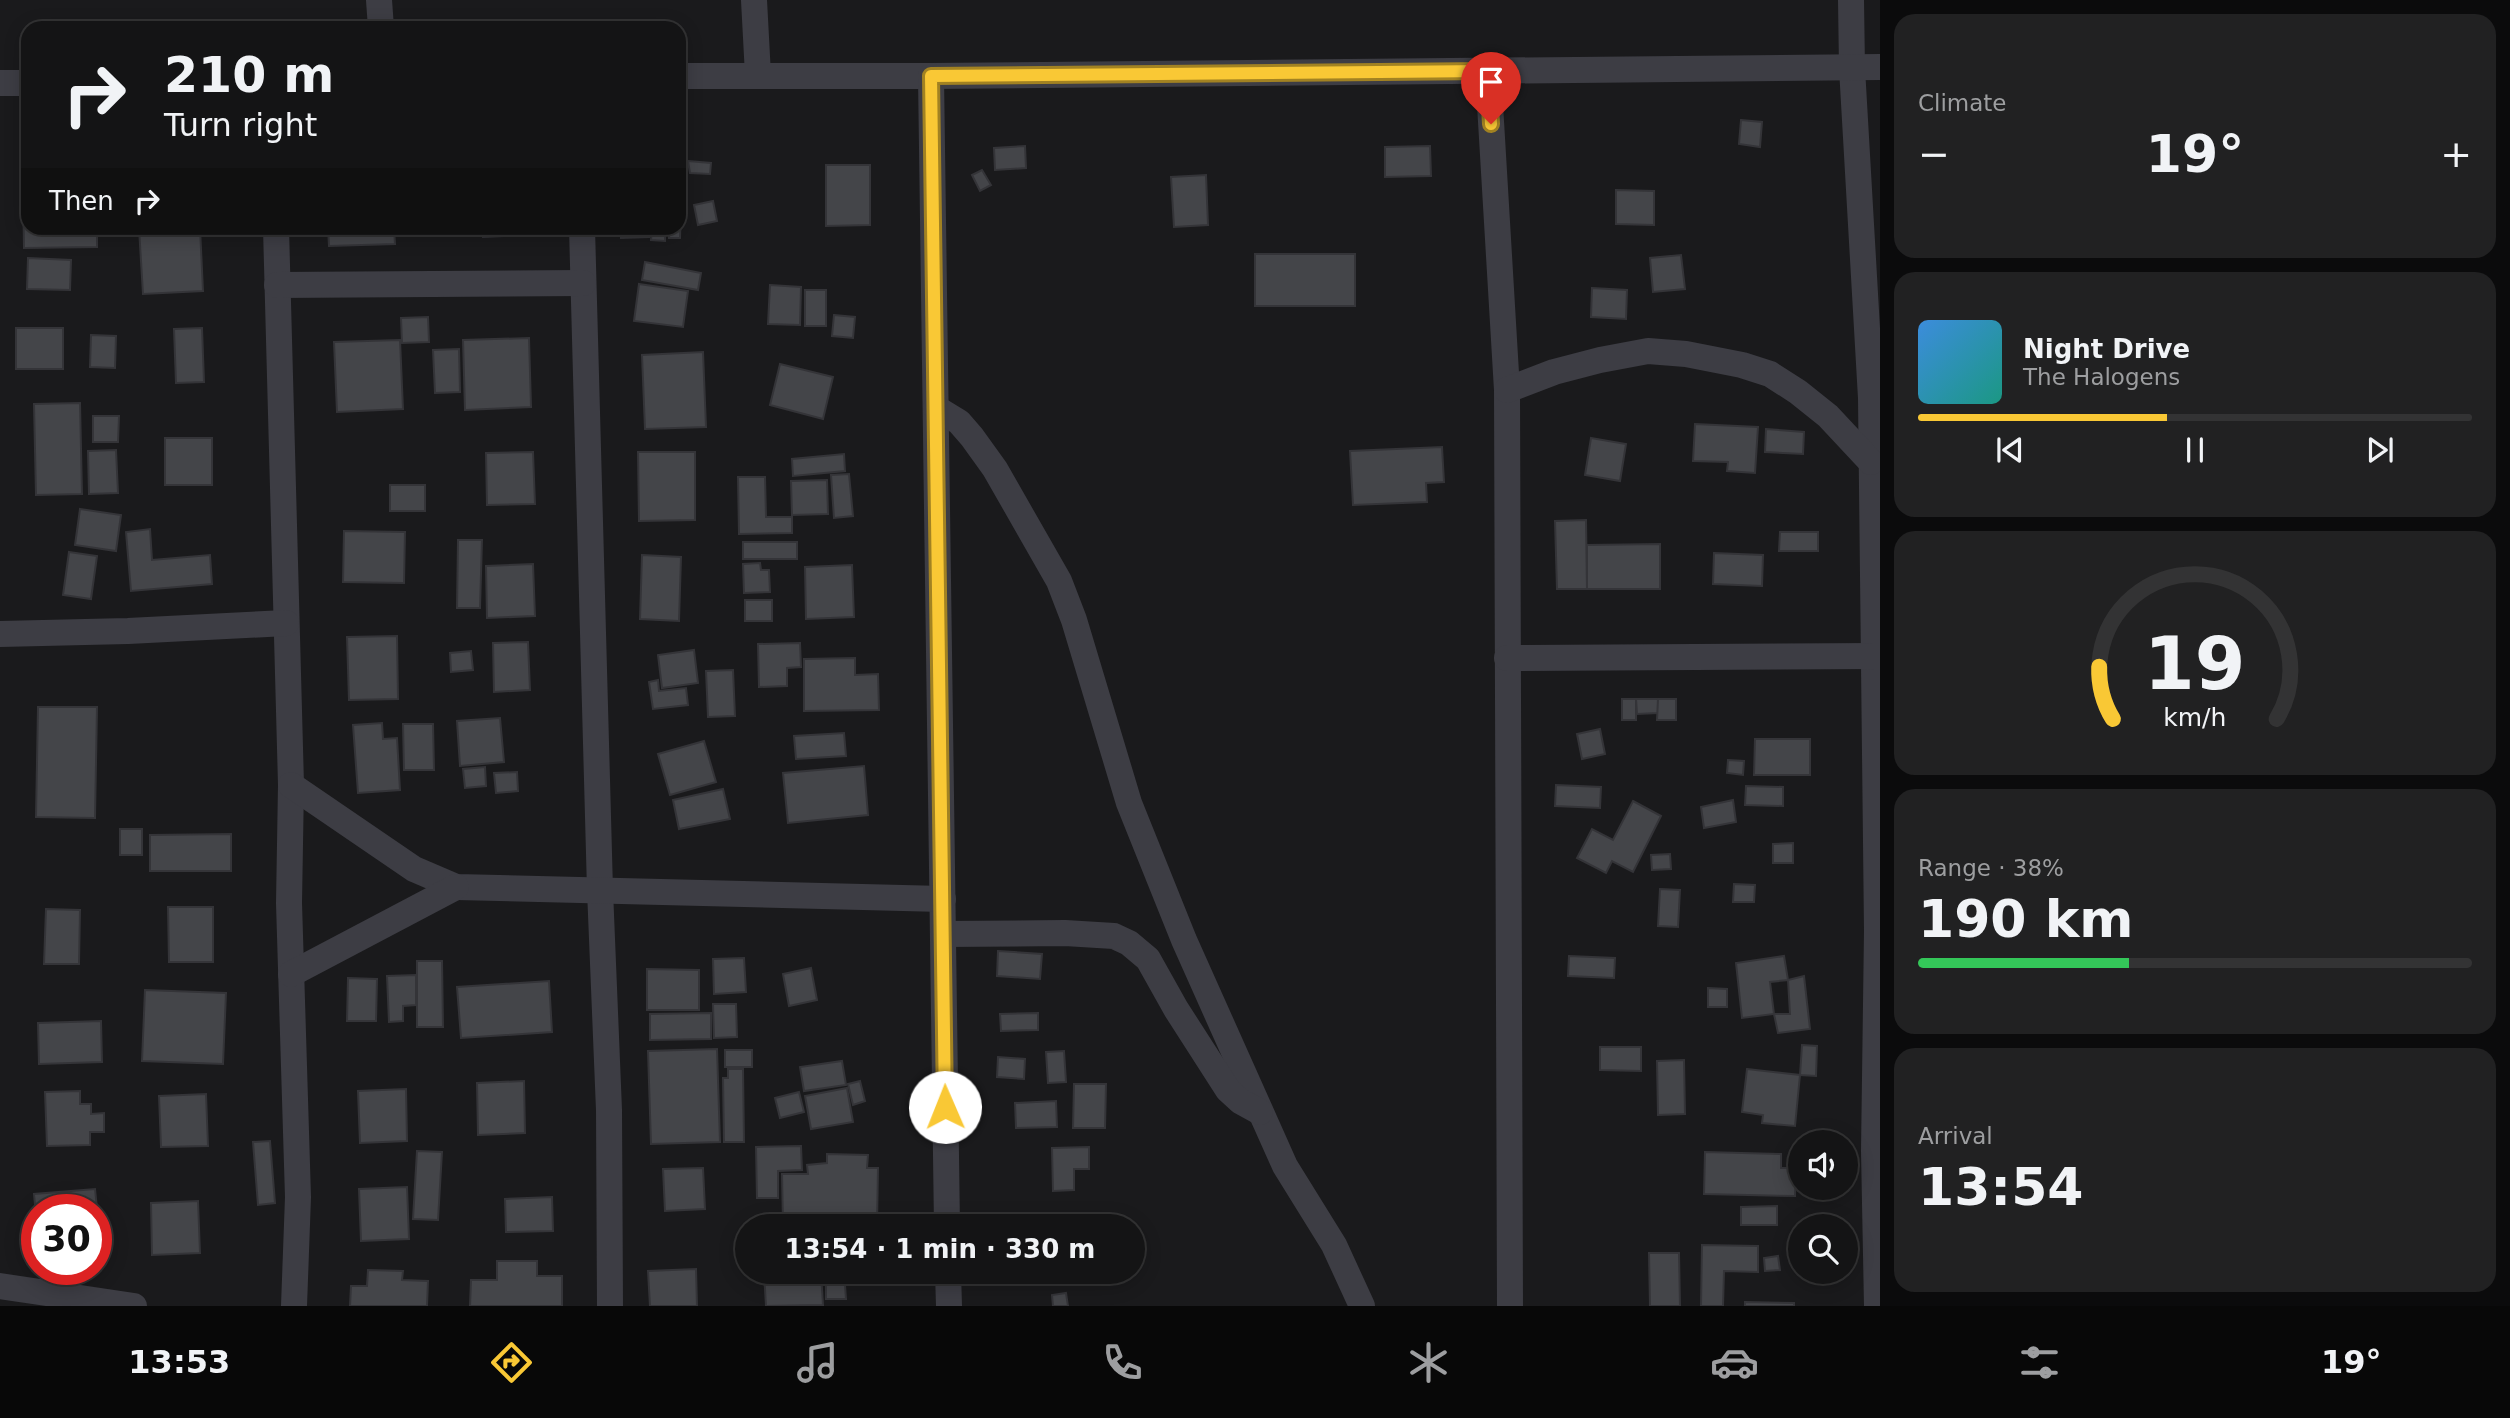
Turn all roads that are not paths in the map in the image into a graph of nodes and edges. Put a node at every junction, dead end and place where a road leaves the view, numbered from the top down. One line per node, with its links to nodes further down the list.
1 (379, 0): 4 (street)
2 (754, 0): 8 (street)
3 (1851, 0): 5 (street)
4 (380, 21)
5 (1853, 68): 6 (street); 7 (street); 19 (street)
6 (1880, 68)
7 (1488, 71): 10 (street); 17 (street)
8 (758, 75): 9 (street); 10 (street)
9 (686, 76)
10 (931, 76): 18 (street)
11 (0, 83): 12 (street)
12 (21, 83)
13 (276, 235): 16 (street)
14 (582, 235): 15 (street)
15 (583, 283): 16 (street); 27 (street)
16 (277, 285): 21 (street)
17 (1507, 390): 20 (street); 24 (street)
18 (936, 408): 28 (street); 32 (street)
19 (1876, 429): 20 (street)
20 (1871, 462): 23 (street)
21 (286, 623): 22 (street); 25 (street)
22 (0, 634)
23 (1877, 656): 24 (street); 29 (street)
24 (1507, 658): 41 (street)
25 (291, 785): 26 (street); 31 (street)
26 (456, 887): 27 (street); 31 (street)
27 (600, 890): 28 (street); 38 (street)
28 (943, 899): 30 (street)
29 (1878, 931): 42 (street)
30 (943, 934): 32 (street); 33 (street)
31 (291, 974): 37 (street)
32 (1260, 1112): 40 (street)
33 (947, 1214)
34 (948, 1284): 39 (street)
35 (0, 1286): 36 (street)
36 (134, 1306)
37 (295, 1306)
38 (610, 1306)
39 (949, 1306)
40 (1362, 1306)
41 (1510, 1306)
42 (1877, 1306)

